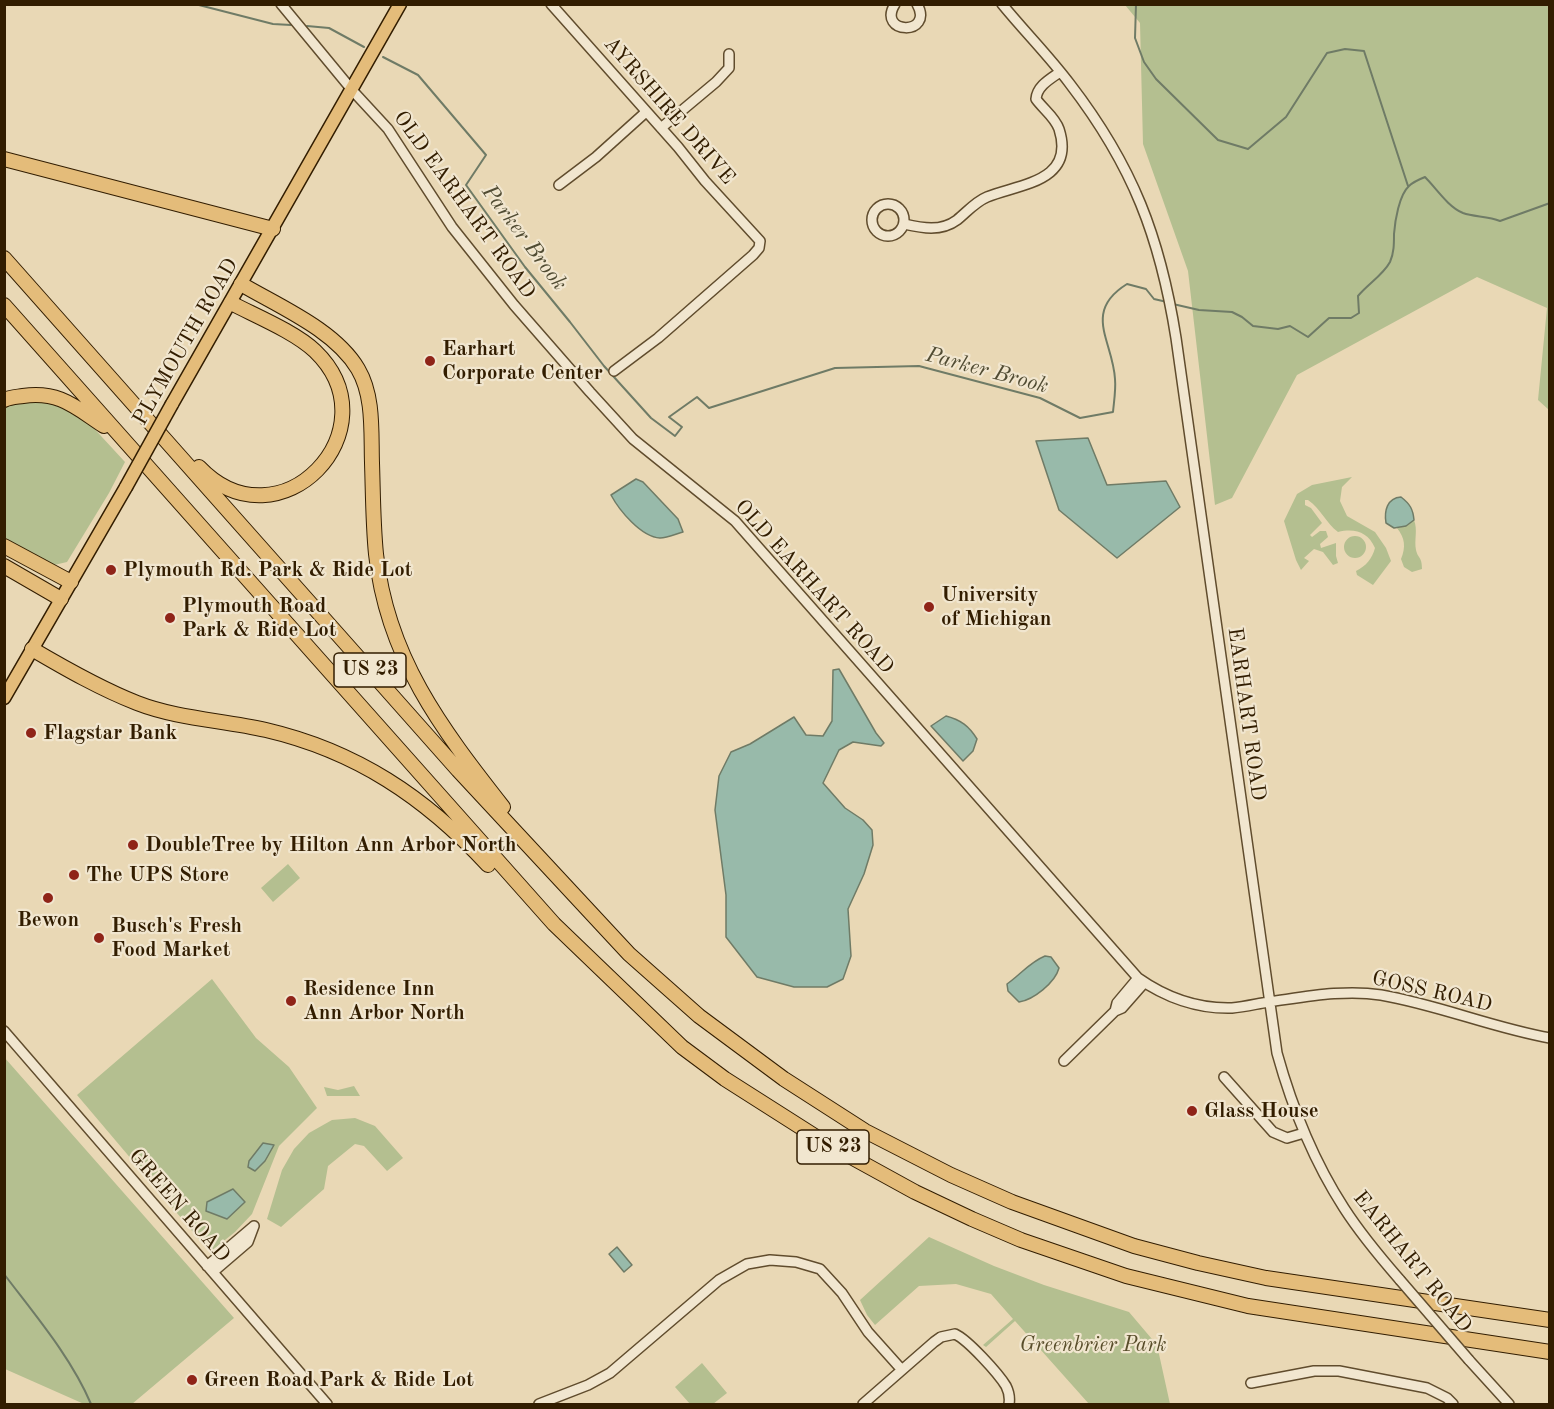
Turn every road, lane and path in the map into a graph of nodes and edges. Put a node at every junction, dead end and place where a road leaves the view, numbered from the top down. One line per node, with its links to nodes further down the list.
1 (281, 4): 9 (street, OLD EARHART ROAD)
2 (400, 4): 9 (main road, PLYMOUTH ROAD)
3 (551, 4): 10 (street, AYRSHIRE DRIVE)
4 (895, 4): 5 (street)
5 (917, 4)
6 (1002, 4): 8 (street, EARHART ROAD)
7 (729, 54): 11 (street)
8 (1060, 72): 14 (street); 32 (street, EARHART ROAD)
9 (352, 90): 15 (main road, PLYMOUTH ROAD); 31 (street, OLD EARHART ROAD)
10 (646, 112): 11 (street, AYRSHIRE DRIVE); 13 (street)
11 (662, 128): 20 (street, AYRSHIRE DRIVE)
12 (4, 159): 15 (highway)
13 (559, 185)
14 (904, 224)
15 (273, 229): 17 (main road, PLYMOUTH ROAD)
16 (4, 258): 21 (highway, US 23)
17 (241, 284): 18 (main road, PLYMOUTH ROAD); 30 (highway)
18 (231, 303): 21 (highway); 26 (main road, PLYMOUTH ROAD, bridge)
19 (4, 305): 23 (highway, US 23)
20 (614, 371)
21 (131, 399): 30 (highway, US 23)
22 (4, 400): 23 (highway)
23 (122, 438): 35 (highway, US 23)
24 (4, 546): 26 (highway)
25 (4, 566): 27 (highway)
26 (71, 582): 27 (main road, PLYMOUTH ROAD)
27 (61, 599): 28 (main road, PLYMOUTH ROAD)
28 (32, 649): 29 (main road, PLYMOUTH ROAD); 35 (highway)
29 (4, 698)
30 (565, 886): 40 (highway, US 23)
31 (1141, 980): 32 (street, OLD EARHART ROAD); 36 (street)
32 (1269, 1002): 34 (street, GOSS ROAD); 38 (street, EARHART ROAD)
33 (4, 1031): 39 (street, GREEN ROAD)
34 (1550, 1038)
35 (682, 1047): 41 (highway, US 23)
36 (1064, 1061)
37 (1224, 1077): 38 (street)
38 (1304, 1133): 49 (street, EARHART ROAD, bridge)
39 (210, 1269): 39 (street); 44 (street, GREEN ROAD)
40 (1550, 1320)
41 (1550, 1352)
42 (902, 1370): 45 (street); 46 (street); 47 (street)
43 (1251, 1383): 48 (street)
44 (327, 1404)
45 (539, 1404)
46 (863, 1404)
47 (1009, 1404)
48 (1453, 1404)
49 (1509, 1404)

